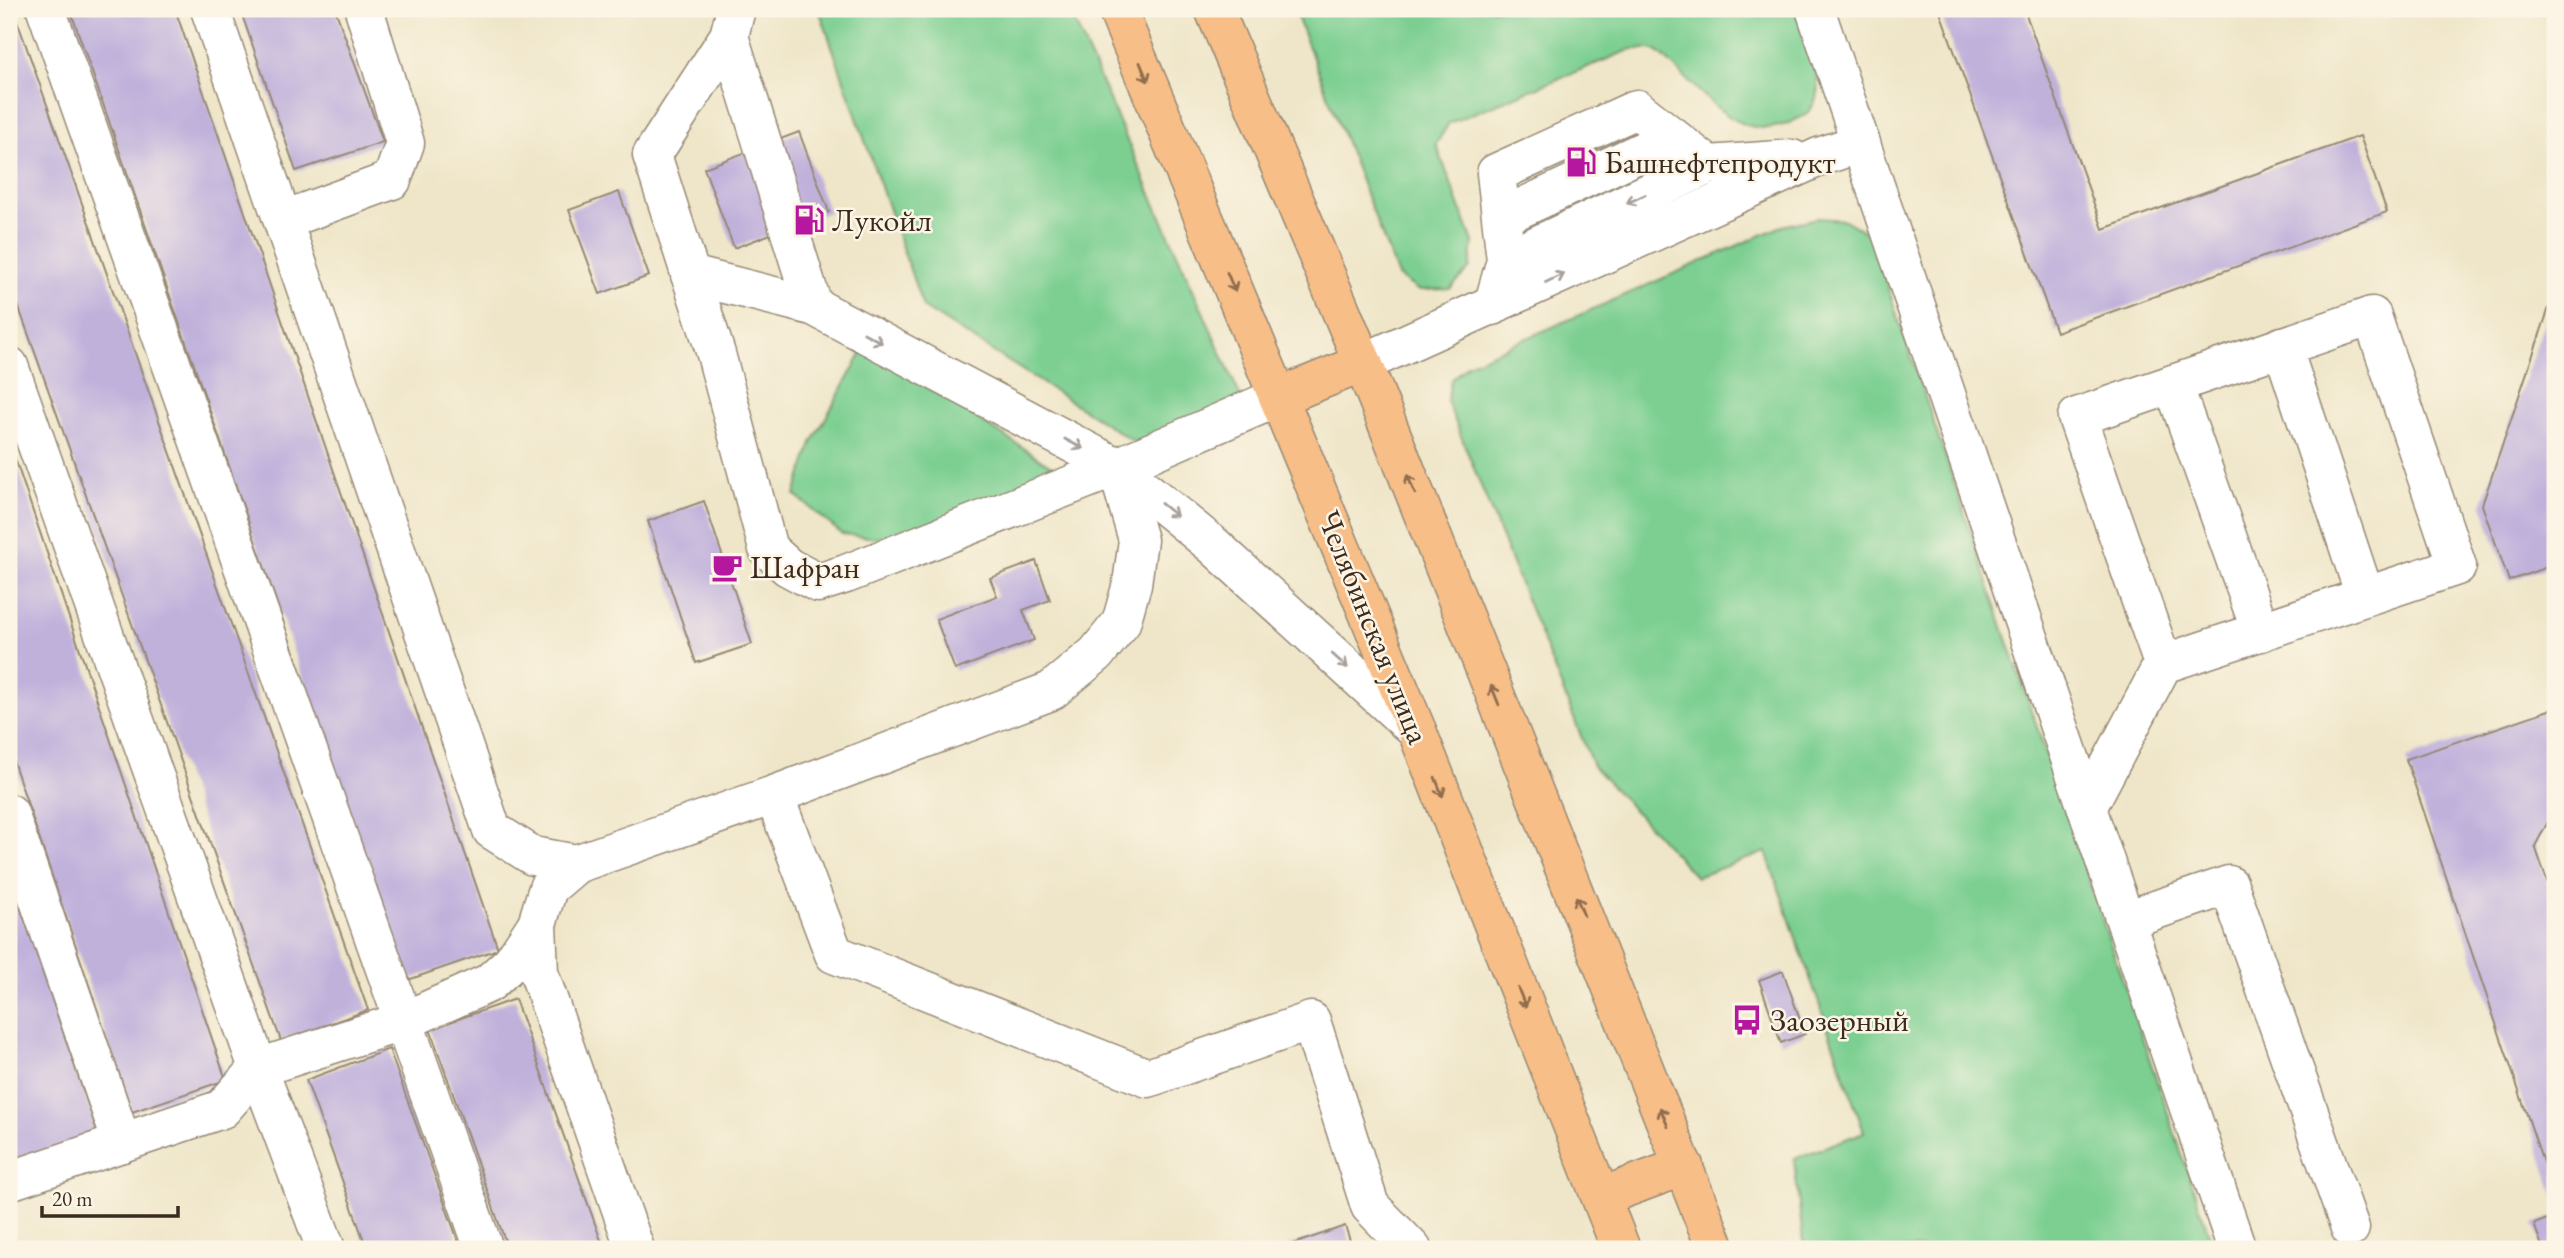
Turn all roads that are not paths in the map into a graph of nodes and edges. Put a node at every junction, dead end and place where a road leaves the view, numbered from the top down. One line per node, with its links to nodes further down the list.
1 (46, 9): 32 (street)
2 (210, 9): 11 (street)
3 (364, 9): 11 (street)
4 (1117, 9): 20 (main road, Челябинская улица, one-way to 20)
5 (1214, 9): 17 (main road)
6 (1815, 9): 8 (street)
7 (733, 22): 13 (street); 14 (street)
8 (1861, 143): 9 (street); 27 (street)
9 (1819, 157): 10 (street); 15 (street, one-way to 9)
10 (1708, 165): 12 (street, one-way to 12); 12 (street)
11 (284, 220): 29 (street)
12 (1506, 260): 15 (street)
13 (690, 275): 14 (street); 21 (street)
14 (813, 306): 21 (street, one-way to 21)
15 (1493, 306): 17 (street)
16 (2282, 346): 19 (street); 22 (street); 22 (street)
17 (1363, 363): 20 (main road); 35 (main road, one-way to 17)
18 (9, 366): 33 (street)
19 (2174, 384): 23 (street); 24 (street)
20 (1279, 397): 21 (street); 25 (main road, Челябинская улица)
21 (1117, 467): 25 (street, one-way to 25); 26 (street)
22 (2365, 596): 23 (street)
23 (2261, 632): 24 (street)
24 (2163, 664): 27 (street)
25 (1417, 731): 37 (main road, Челябинская улица, one-way to 37)
26 (774, 795): 29 (street); 42 (street)
27 (2087, 808): 30 (street)
28 (9, 813): 34 (street)
29 (576, 863): 31 (street)
30 (2126, 920): 38 (street); 45 (street)
31 (537, 925): 32 (street); 41 (street)
32 (404, 1021): 33 (street); 40 (street)
33 (258, 1068): 34 (street); 39 (street)
34 (122, 1143): 36 (street)
35 (1684, 1166): 37 (main road); 44 (main road)
36 (9, 1181)
37 (1601, 1198): 43 (main road, Челябинская улица)
38 (2350, 1228)
39 (326, 1249)
40 (484, 1249)
41 (635, 1249)
42 (1412, 1249)
43 (1621, 1249)
44 (1716, 1249)
45 (2237, 1249)

